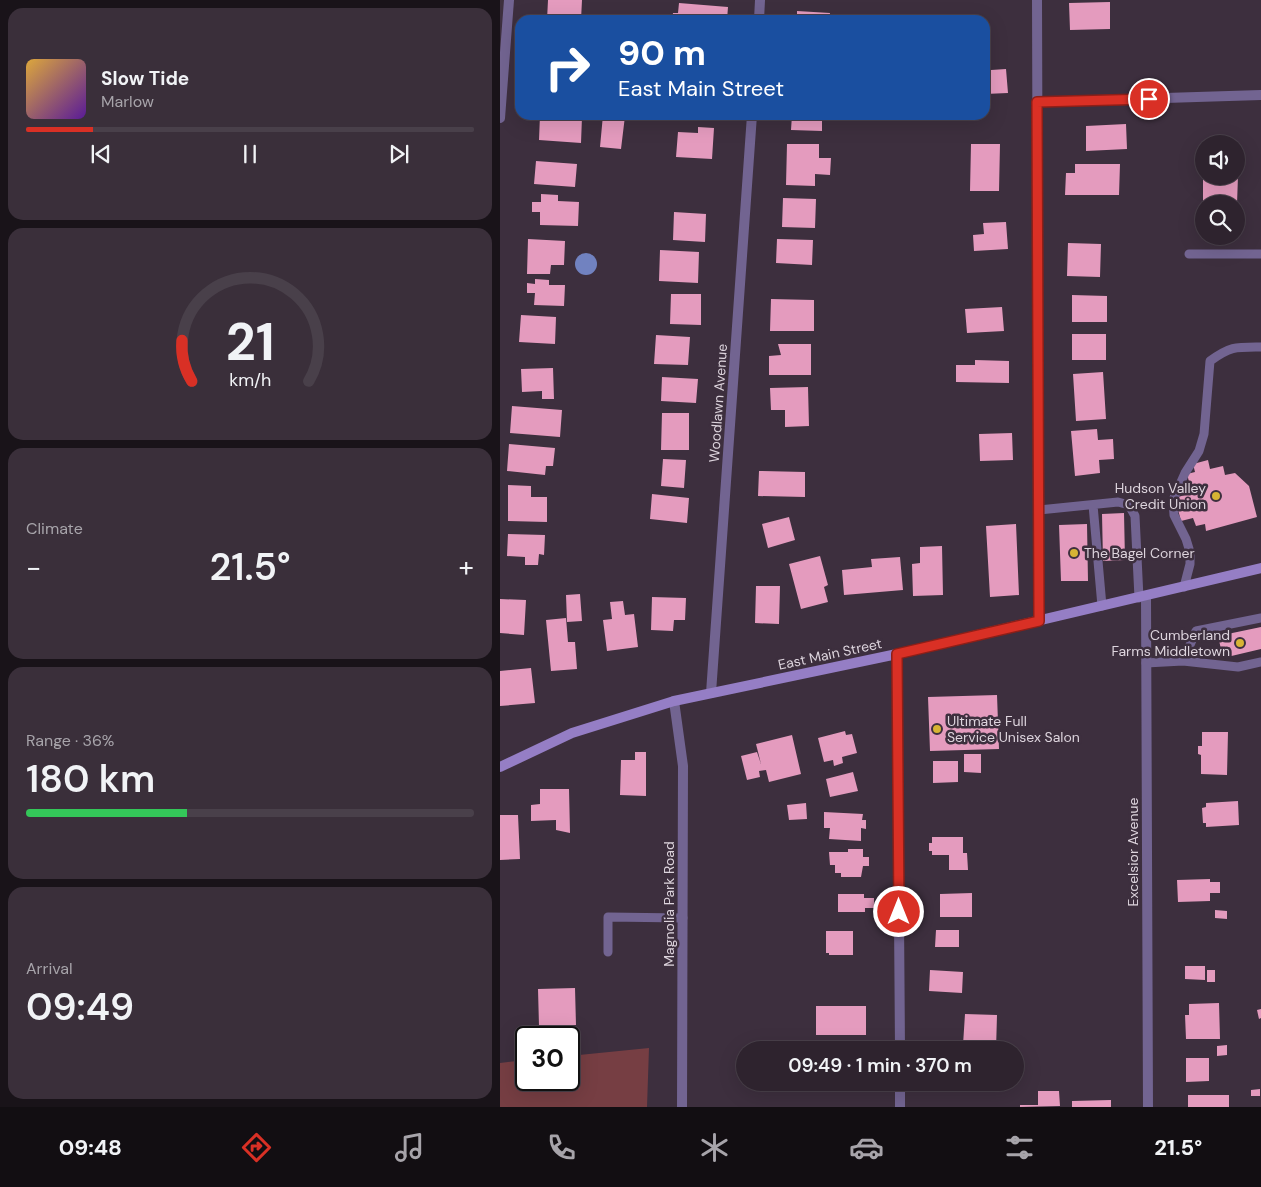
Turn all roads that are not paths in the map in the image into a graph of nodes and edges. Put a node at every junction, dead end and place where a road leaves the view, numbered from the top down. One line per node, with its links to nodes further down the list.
1 (509, 0): 7 (street)
2 (760, 0): 4 (street)
3 (1037, 0): 6 (street)
4 (759, 15)
5 (1261, 95): 6 (street)
6 (1037, 102): 13 (street)
7 (500, 118)
8 (752, 120): 24 (street, Woodlawn Avenue)
9 (1189, 254): 10 (lane)
10 (1261, 254)
11 (1261, 347): 15 (lane)
12 (1093, 505): 13 (lane); 16 (lane); 17 (lane)
13 (1038, 510): 19 (street)
14 (1261, 568): 15 (main road, East Main Street)
15 (1184, 587): 16 (main road, East Main Street)
16 (1142, 597): 17 (main road, East Main Street); 23 (street, Excelsior Avenue)
17 (1102, 606): 19 (main road, East Main Street)
18 (1261, 618): 21 (lane)
19 (1039, 621): 20 (main road, East Main Street)
20 (897, 654): 24 (main road, East Main Street); 29 (street)
21 (1183, 662): 22 (lane); 23 (lane)
22 (1261, 662)
23 (1146, 663): 33 (street, Excelsior Avenue)
24 (711, 693): 25 (main road, East Main Street)
25 (674, 702): 26 (main road, East Main Street); 27 (street, Magnolia Park Road)
26 (500, 767)
27 (683, 918): 28 (lane); 31 (street, Magnolia Park Road)
28 (608, 952)
29 (900, 1041)
30 (900, 1091): 32 (street)
31 (682, 1107)
32 (900, 1107)
33 (1148, 1107)

